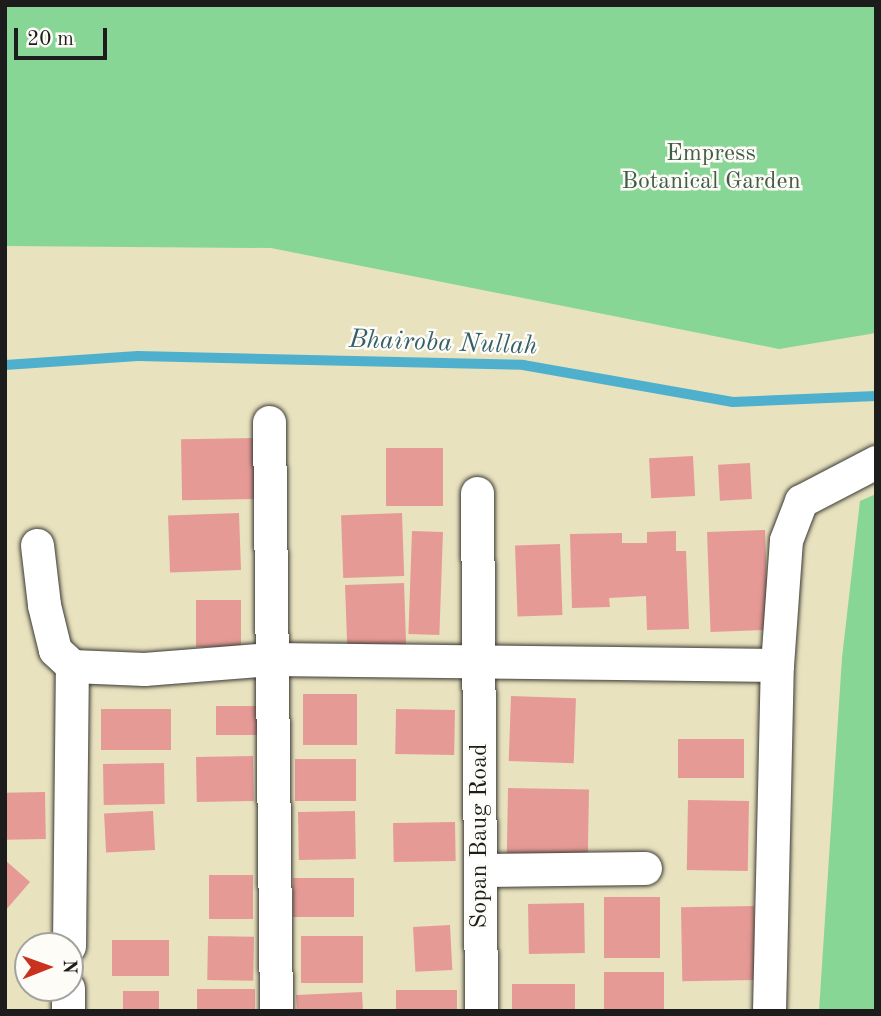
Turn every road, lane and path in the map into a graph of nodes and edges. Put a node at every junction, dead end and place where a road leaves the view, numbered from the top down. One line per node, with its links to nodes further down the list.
1 (268, 422): 5 (street)
2 (876, 462): 7 (street)
3 (477, 494): 6 (street, Sopan Baug Road)
4 (37, 545): 8 (street)
5 (271, 659): 6 (street); 8 (street); 12 (street)
6 (480, 662): 7 (street); 10 (street, Sopan Baug Road)
7 (777, 665): 14 (street)
8 (72, 666): 11 (street)
9 (645, 869): 10 (street)
10 (481, 870): 13 (street, Sopan Baug Road)
11 (69, 932)
12 (276, 1011)
13 (481, 1011)
14 (769, 1011)

